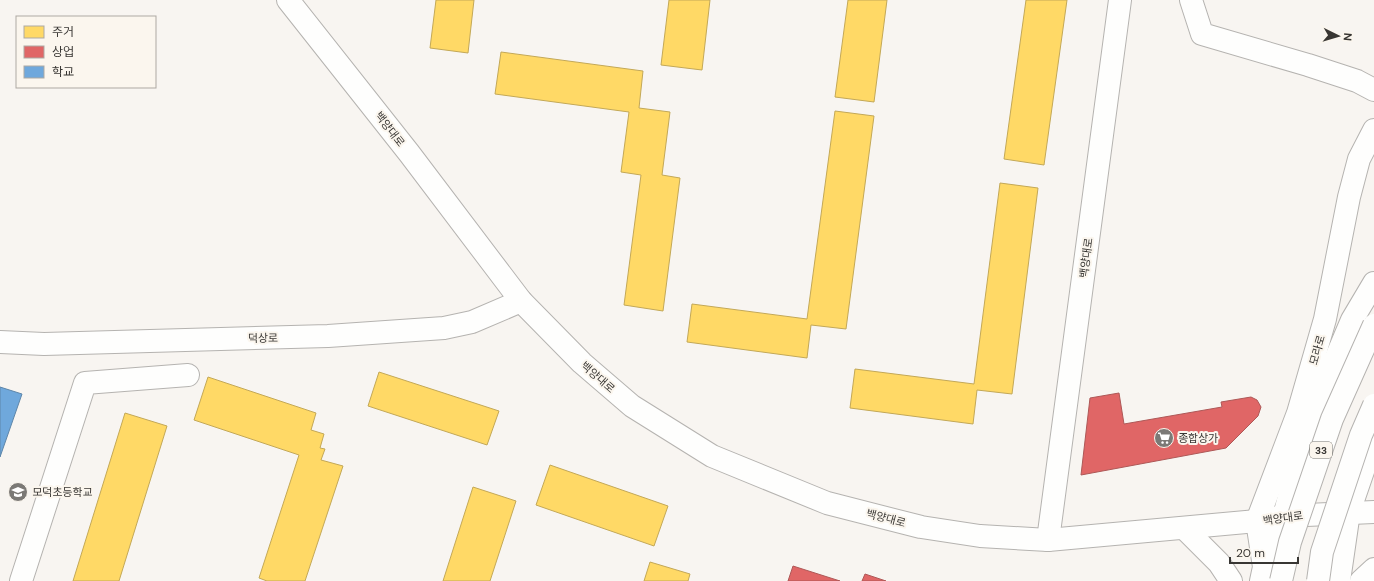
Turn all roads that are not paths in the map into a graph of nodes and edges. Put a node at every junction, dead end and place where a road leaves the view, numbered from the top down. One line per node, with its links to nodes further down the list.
1 (288, 0): 7 (main road, 백양대로)
2 (1120, 0): 18 (main road, 백양대로)
3 (1191, 0): 4 (main road)
4 (1374, 90)
5 (1374, 130): 16 (main road, 모라로)
6 (1374, 283): 15 (main road, 모라로)
7 (521, 301): 9 (main road, 덕상로); 18 (main road, 백양대로)
8 (1374, 325): 23 (main road, 33, bridge)
9 (0, 342)
10 (188, 375): 21 (main road)
11 (1374, 405): 24 (main road, bridge)
12 (1374, 439): 13 (main road)
13 (1349, 512): 14 (main road, 백양대로); 15 (main road, 백양대로); 25 (main road)
14 (1374, 512)
15 (1284, 516): 16 (main road, 백양대로); 20 (main road, 모라로)
16 (1257, 521): 17 (main road, 백양대로); 20 (main road, 모라로)
17 (1184, 528): 18 (main road, 백양대로); 22 (main road)
18 (1048, 540)
19 (1374, 570): 26 (main road)
20 (1262, 574)
21 (21, 581)
22 (1231, 581)
23 (1282, 581)
24 (1318, 581)
25 (1339, 581)
26 (1361, 581)

